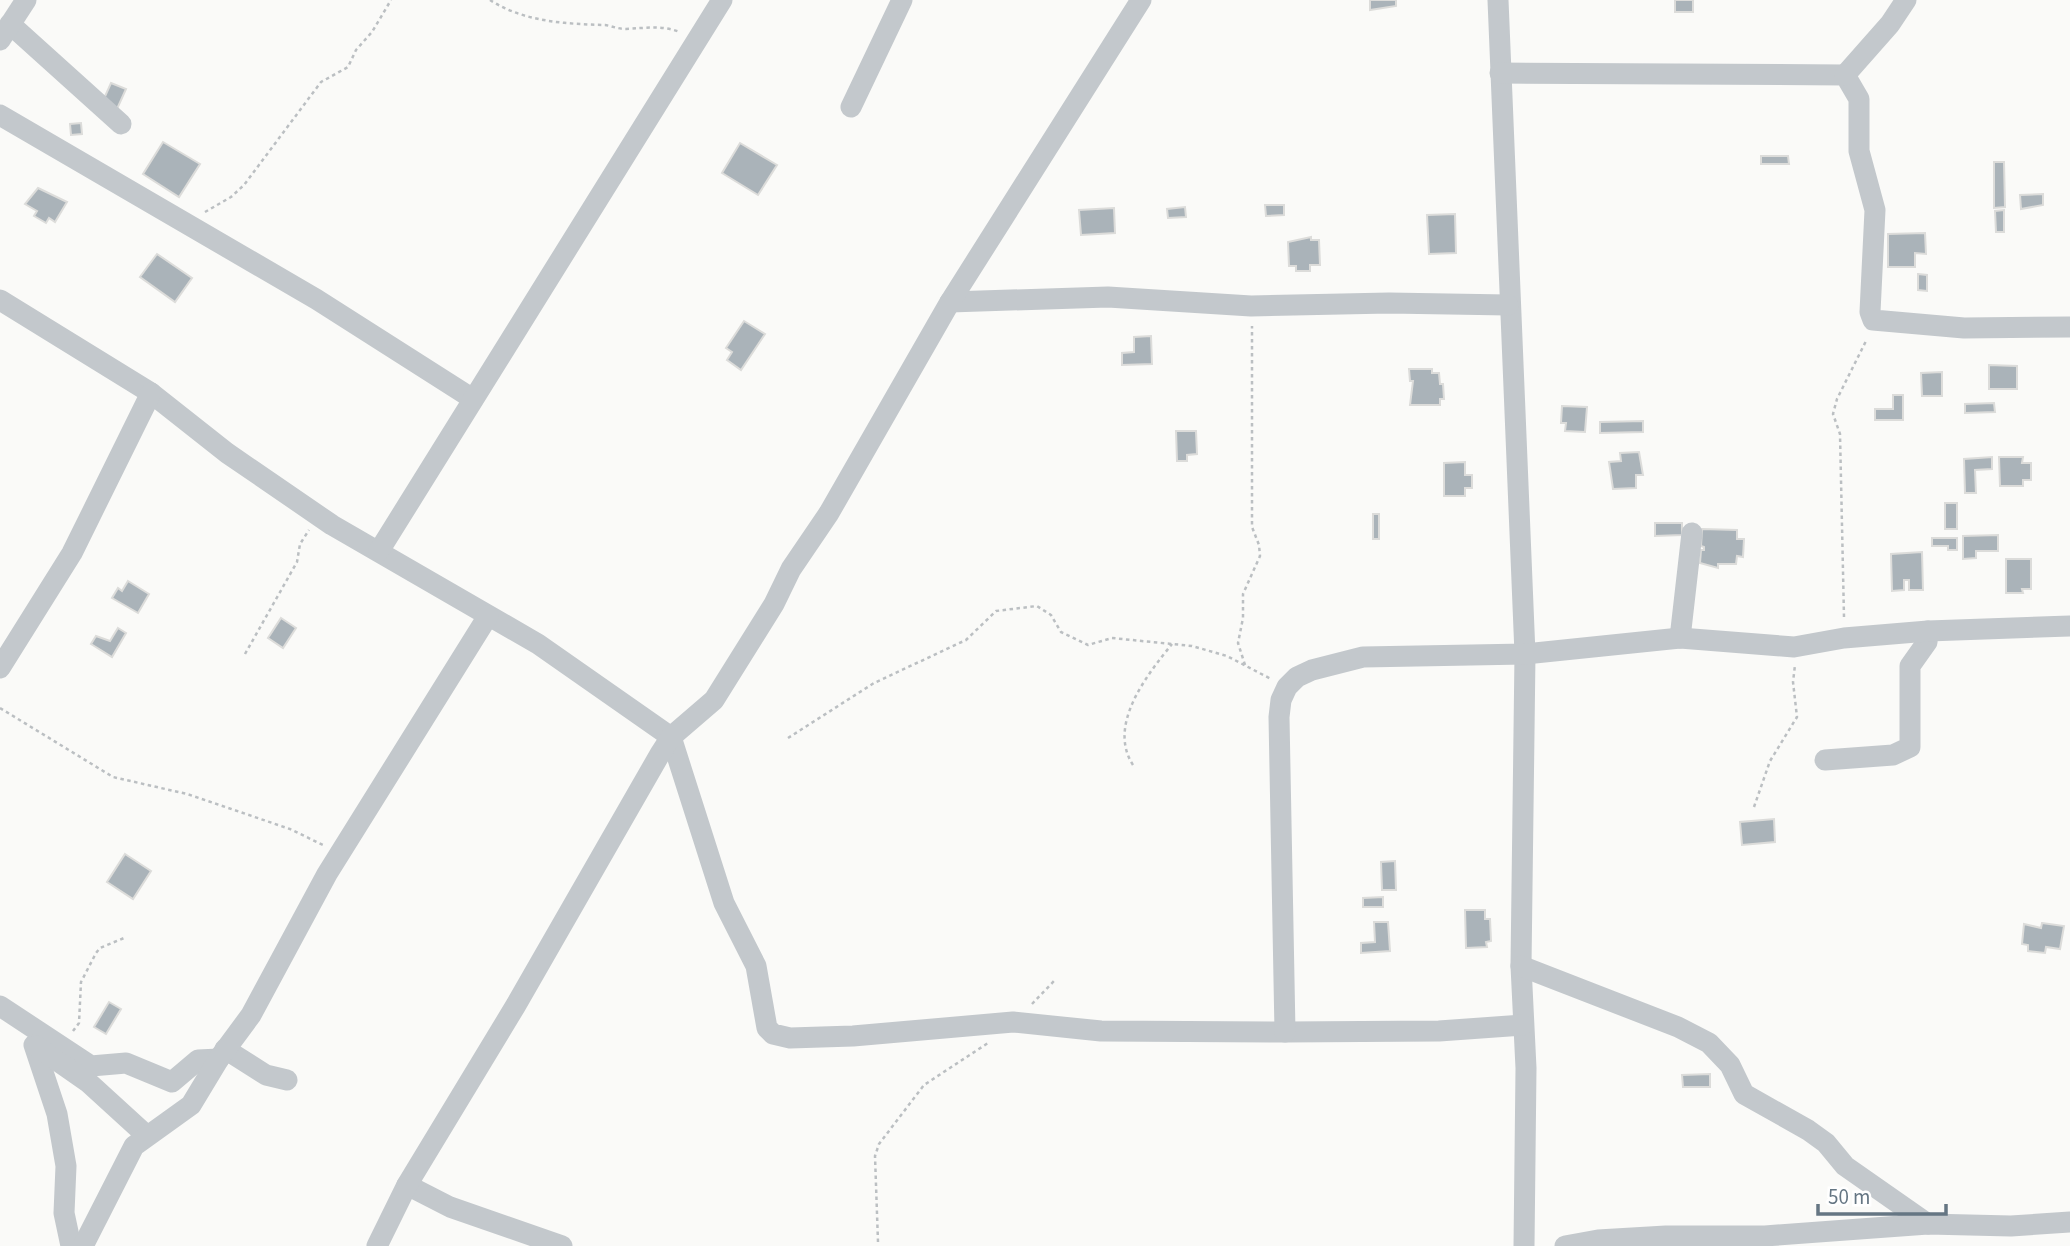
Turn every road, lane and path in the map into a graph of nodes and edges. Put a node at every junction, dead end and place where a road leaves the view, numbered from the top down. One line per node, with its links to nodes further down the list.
1 (26, 0): 9 (street)
2 (391, 0): 16 (path)
3 (489, 0): 10 (path)
4 (722, 0): 10 (street)
5 (902, 0): 13 (street)
6 (1141, 0): 18 (street)
7 (1498, 0): 11 (street)
8 (1906, 0): 12 (street)
9 (5, 32): 15 (street)
10 (695, 42): 24 (street)
11 (1500, 73): 12 (street); 19 (street)
12 (1845, 75): 21 (street)
13 (851, 107)
14 (0, 115): 16 (street)
15 (121, 124)
16 (182, 220): 24 (street)
17 (0, 300): 23 (street)
18 (950, 302): 20 (street); 41 (street)
19 (1508, 305): 20 (street); 36 (street)
20 (1251, 306): 37 (path)
21 (1873, 320): 22 (street); 32 (path)
22 (2070, 327)
23 (151, 393): 25 (street); 38 (street)
24 (473, 399): 27 (street)
25 (321, 517): 27 (street); 35 (path)
26 (1692, 533): 31 (street)
27 (379, 551): 28 (street)
28 (488, 616): 41 (street); 46 (street)
29 (2070, 626): 30 (street)
30 (1928, 631): 32 (street); 43 (street)
31 (1680, 638): 34 (street); 36 (street)
32 (1844, 638): 34 (street)
33 (1173, 643): 37 (path); 42 (path); 44 (path)
34 (1794, 647): 45 (path)
35 (245, 654)
36 (1525, 654): 39 (street); 48 (street)
37 (1245, 665): 39 (path)
38 (0, 668)
39 (1287, 687): 54 (street)
40 (0, 708): 46 (path)
41 (671, 737): 52 (street); 60 (street)
42 (788, 738)
43 (1825, 760)
44 (1133, 765)
45 (1754, 807)
46 (338, 855): 57 (street)
47 (124, 938): 55 (path)
48 (1521, 966): 53 (street); 62 (street)
49 (1054, 981): 52 (path)
50 (0, 1006): 55 (street)
51 (0, 1021): 56 (street)
52 (1013, 1022): 54 (street); 64 (path)
53 (1523, 1025): 54 (street); 69 (street)
54 (1285, 1032)
55 (56, 1043): 57 (street)
56 (34, 1045): 59 (street); 65 (street)
57 (222, 1054): 58 (street); 59 (street)
58 (287, 1080)
59 (146, 1135): 66 (street)
60 (407, 1185): 67 (street); 68 (street)
61 (2070, 1222): 63 (street)
62 (1928, 1224): 63 (street); 70 (street)
63 (2011, 1236)
64 (878, 1242)
65 (71, 1246)
66 (83, 1246)
67 (377, 1246)
68 (562, 1246)
69 (1524, 1246)
70 (1565, 1246)

